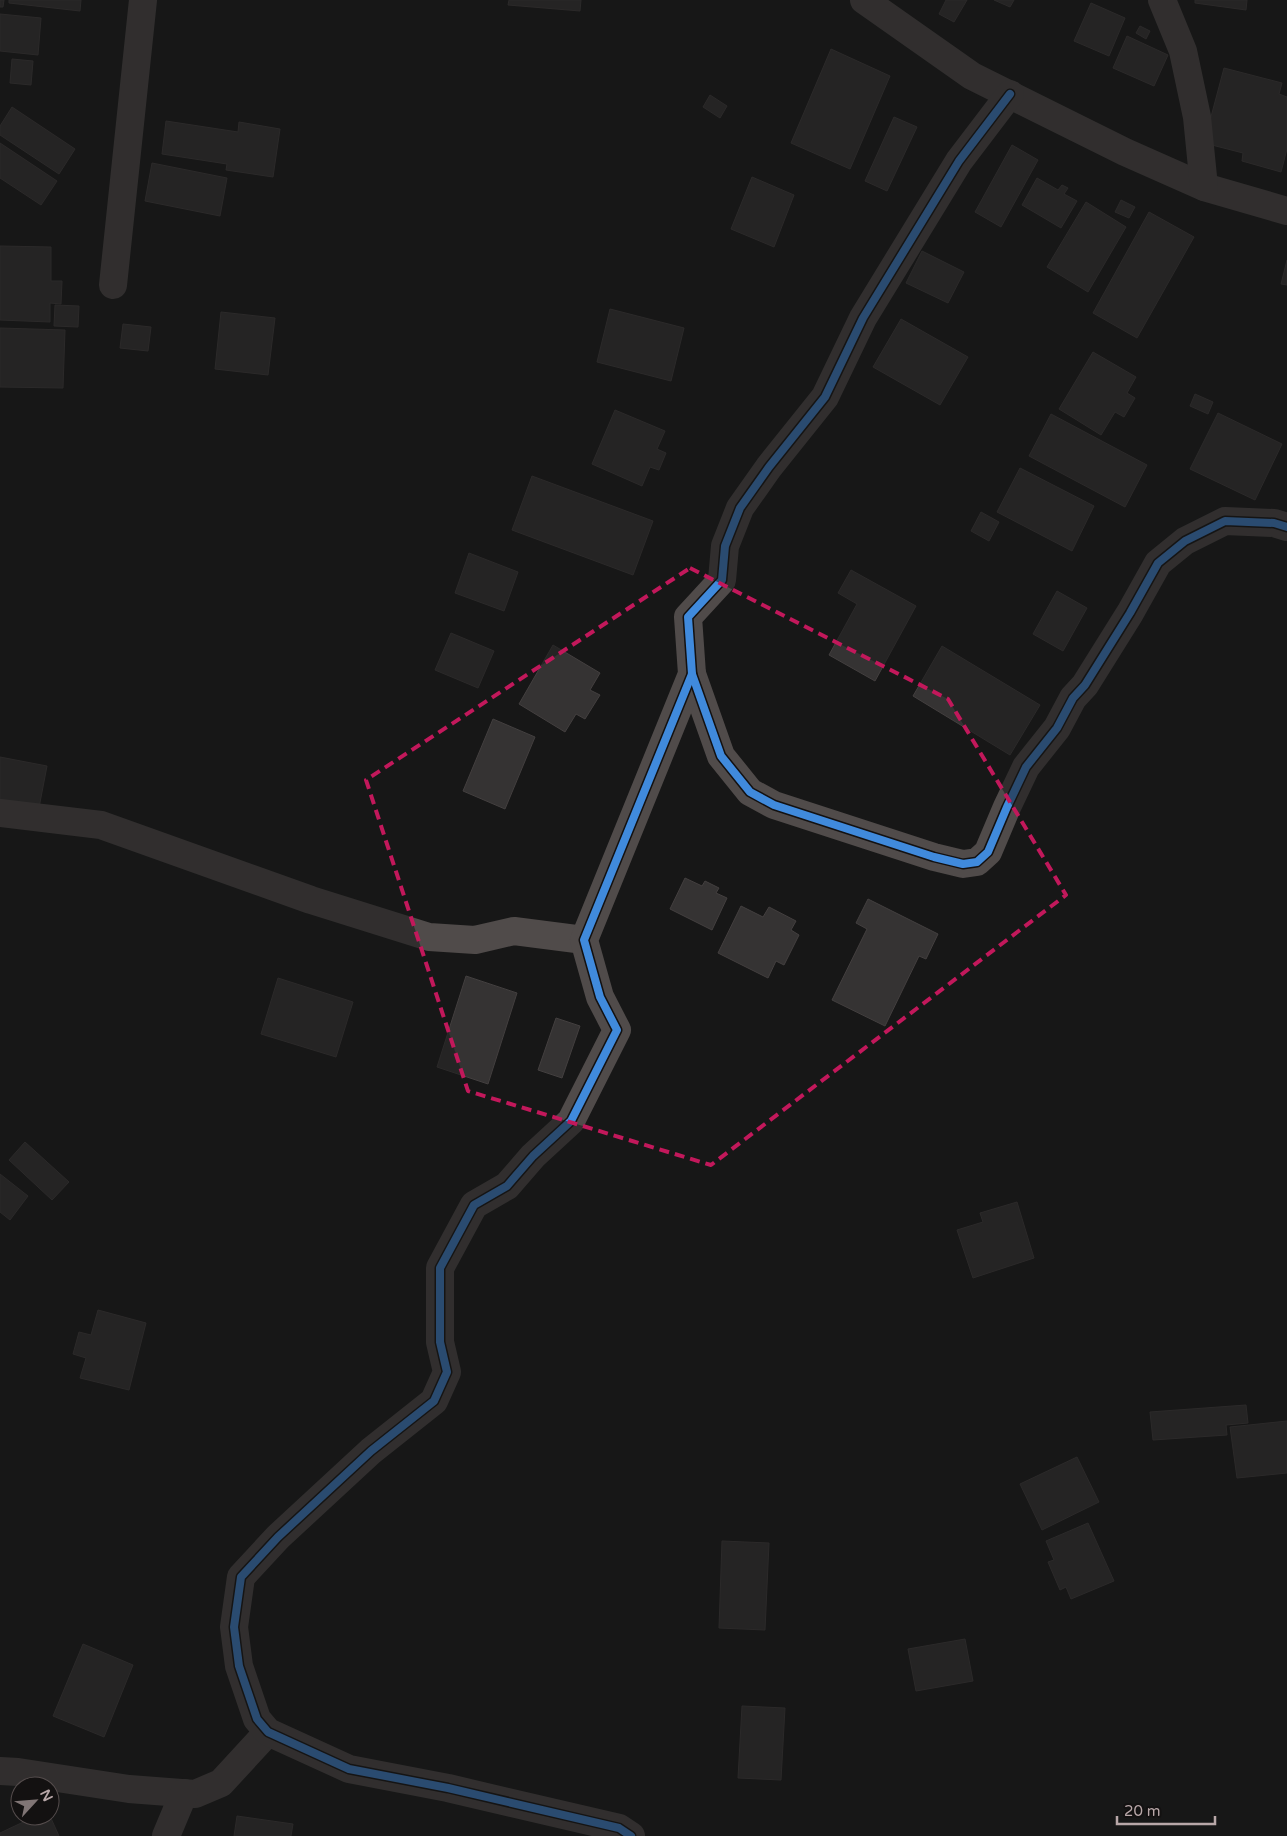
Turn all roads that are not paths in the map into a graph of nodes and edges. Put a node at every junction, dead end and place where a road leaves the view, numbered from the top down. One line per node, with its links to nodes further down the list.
1 (144, 0): 7 (street)
2 (864, 0): 4 (street)
3 (1162, 0): 5 (street)
4 (1010, 94): 5 (street); 9 (street)
5 (1204, 188): 6 (street)
6 (1287, 211)
7 (113, 285)
8 (1287, 527): 9 (street)
9 (692, 674): 11 (street)
10 (0, 813): 11 (street)
11 (584, 940): 12 (street)
12 (268, 1732): 14 (street); 16 (street)
13 (0, 1772): 14 (street)
14 (184, 1793): 15 (street)
15 (166, 1836)
16 (631, 1836)

